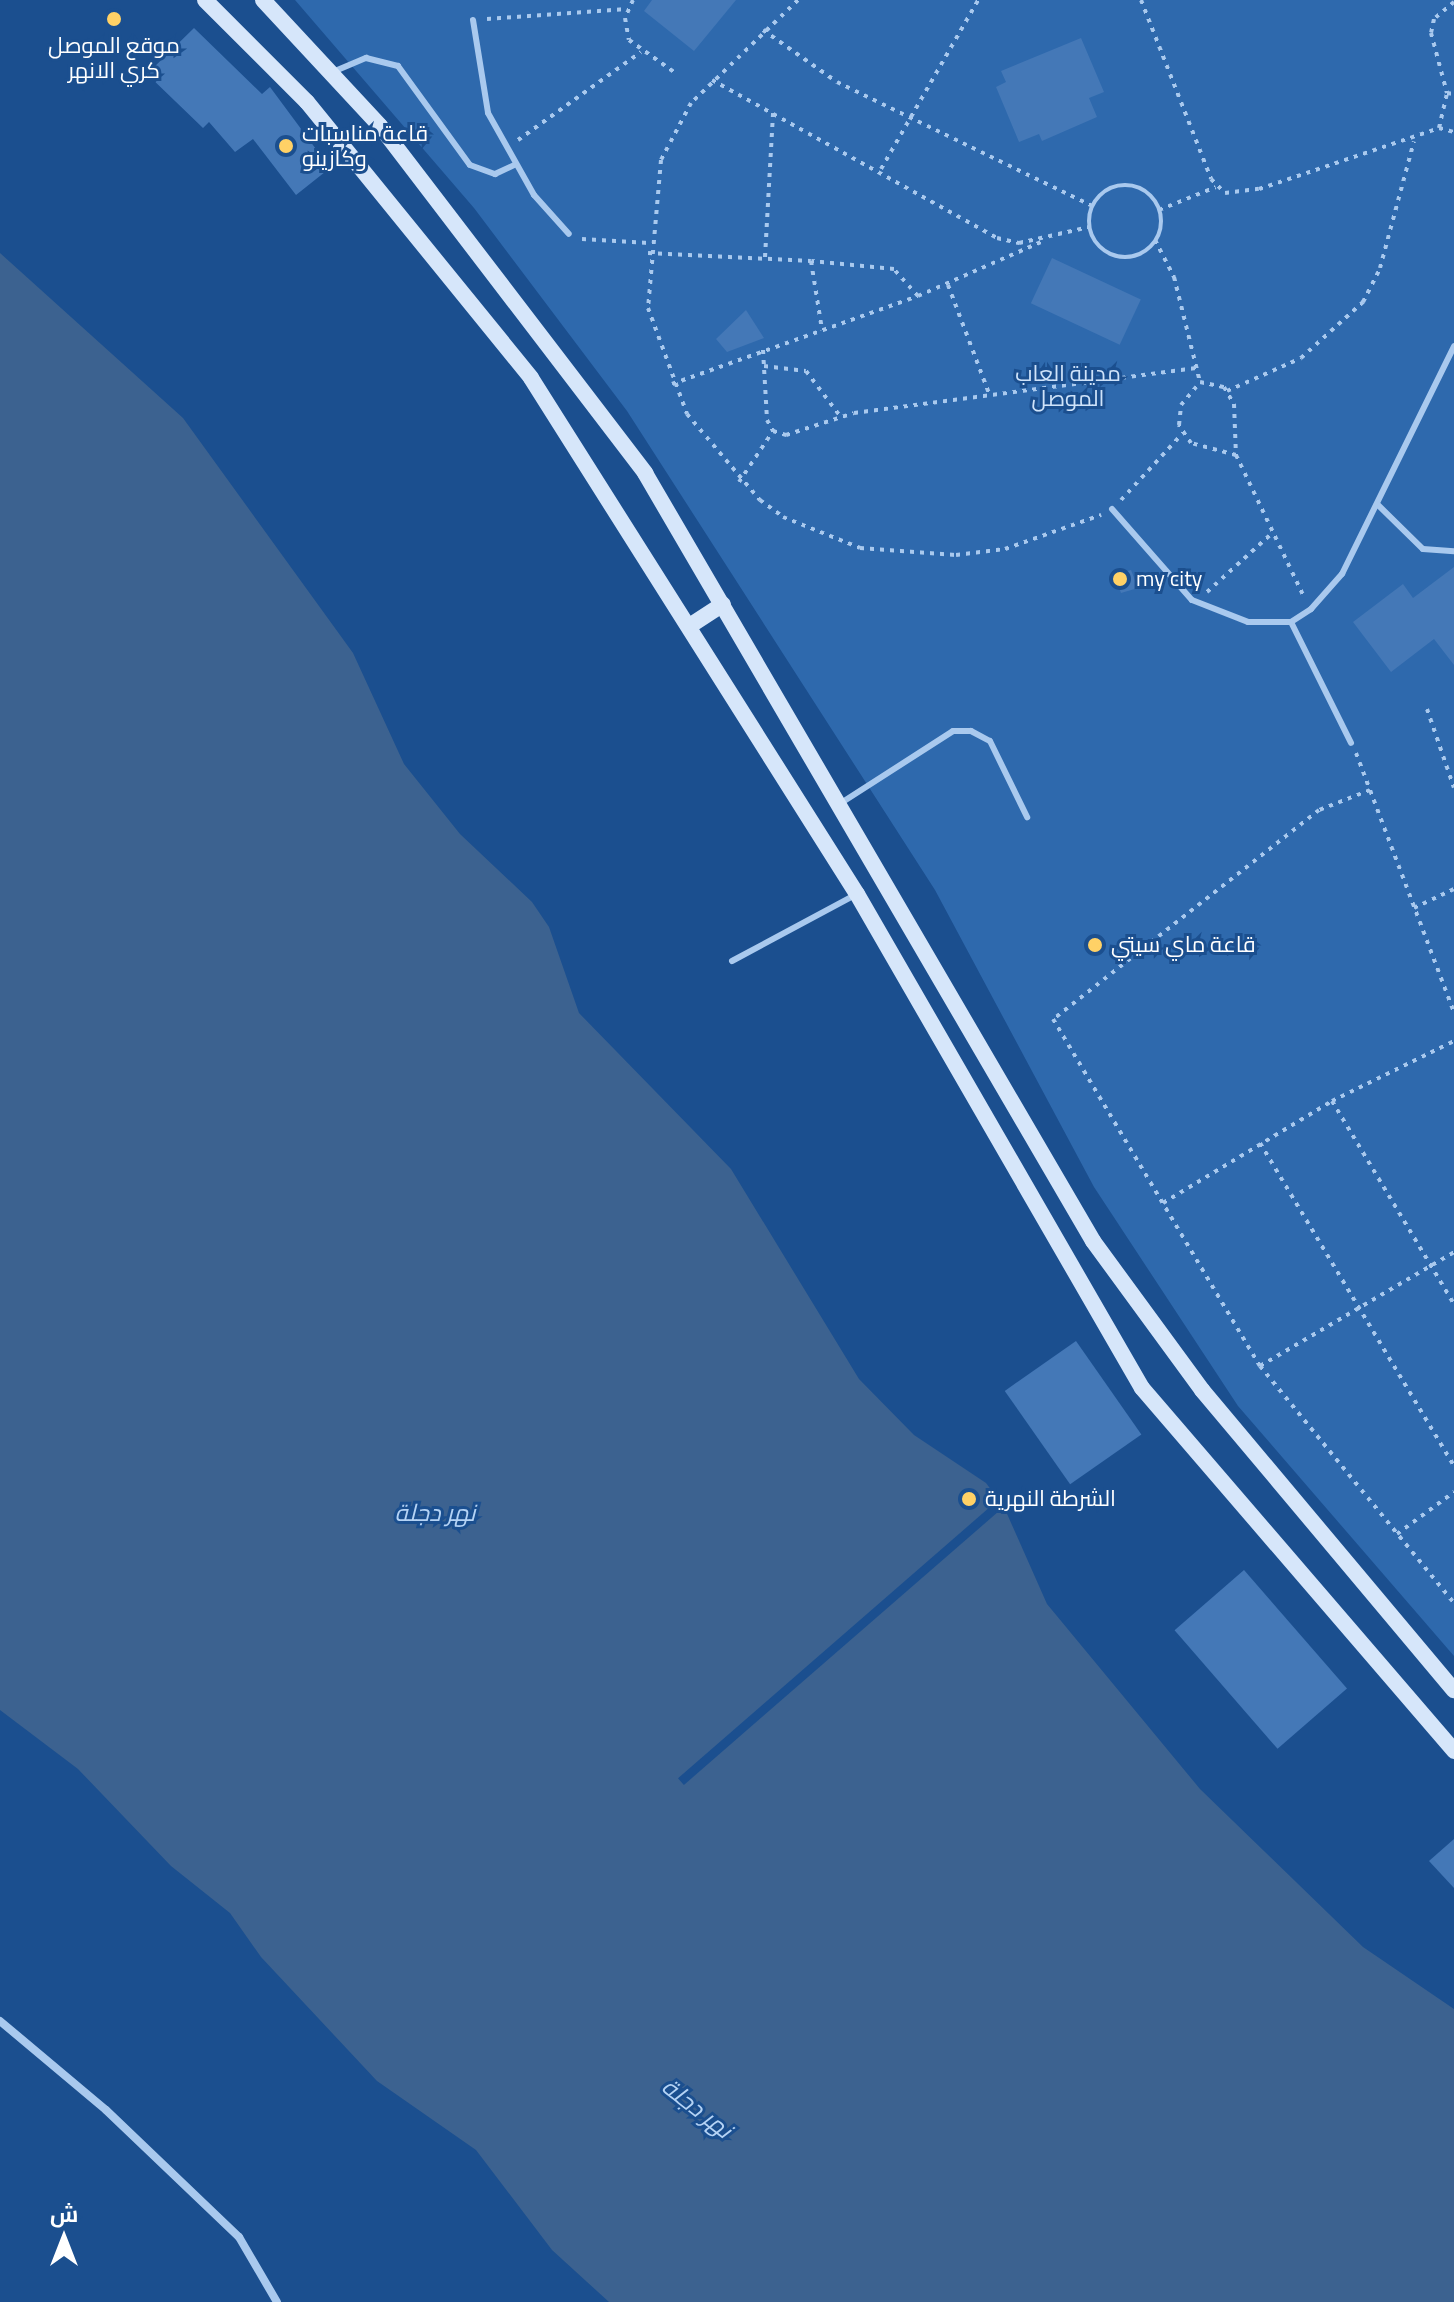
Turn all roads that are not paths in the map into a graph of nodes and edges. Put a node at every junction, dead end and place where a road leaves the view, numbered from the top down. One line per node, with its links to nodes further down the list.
1 (205, 0): 13 (main road)
2 (263, 0): 4 (main road)
3 (473, 20): 5 (lane)
4 (335, 71): 5 (lane); 11 (main road)
5 (514, 165): 6 (lane)
6 (569, 234)
7 (1454, 346): 8 (lane)
8 (1377, 504): 10 (lane); 12 (lane)
9 (1112, 509): 12 (lane)
10 (1454, 551)
11 (723, 604): 13 (main road); 15 (main road)
12 (1291, 622): 14 (lane)
13 (691, 625): 17 (main road)
14 (1351, 743)
15 (841, 803): 16 (lane); 19 (main road)
16 (1027, 817)
17 (857, 894): 18 (lane); 20 (main road)
18 (732, 961)
19 (1454, 1690)
20 (1454, 1751)
21 (0, 2021): 22 (street)
22 (277, 2302)

